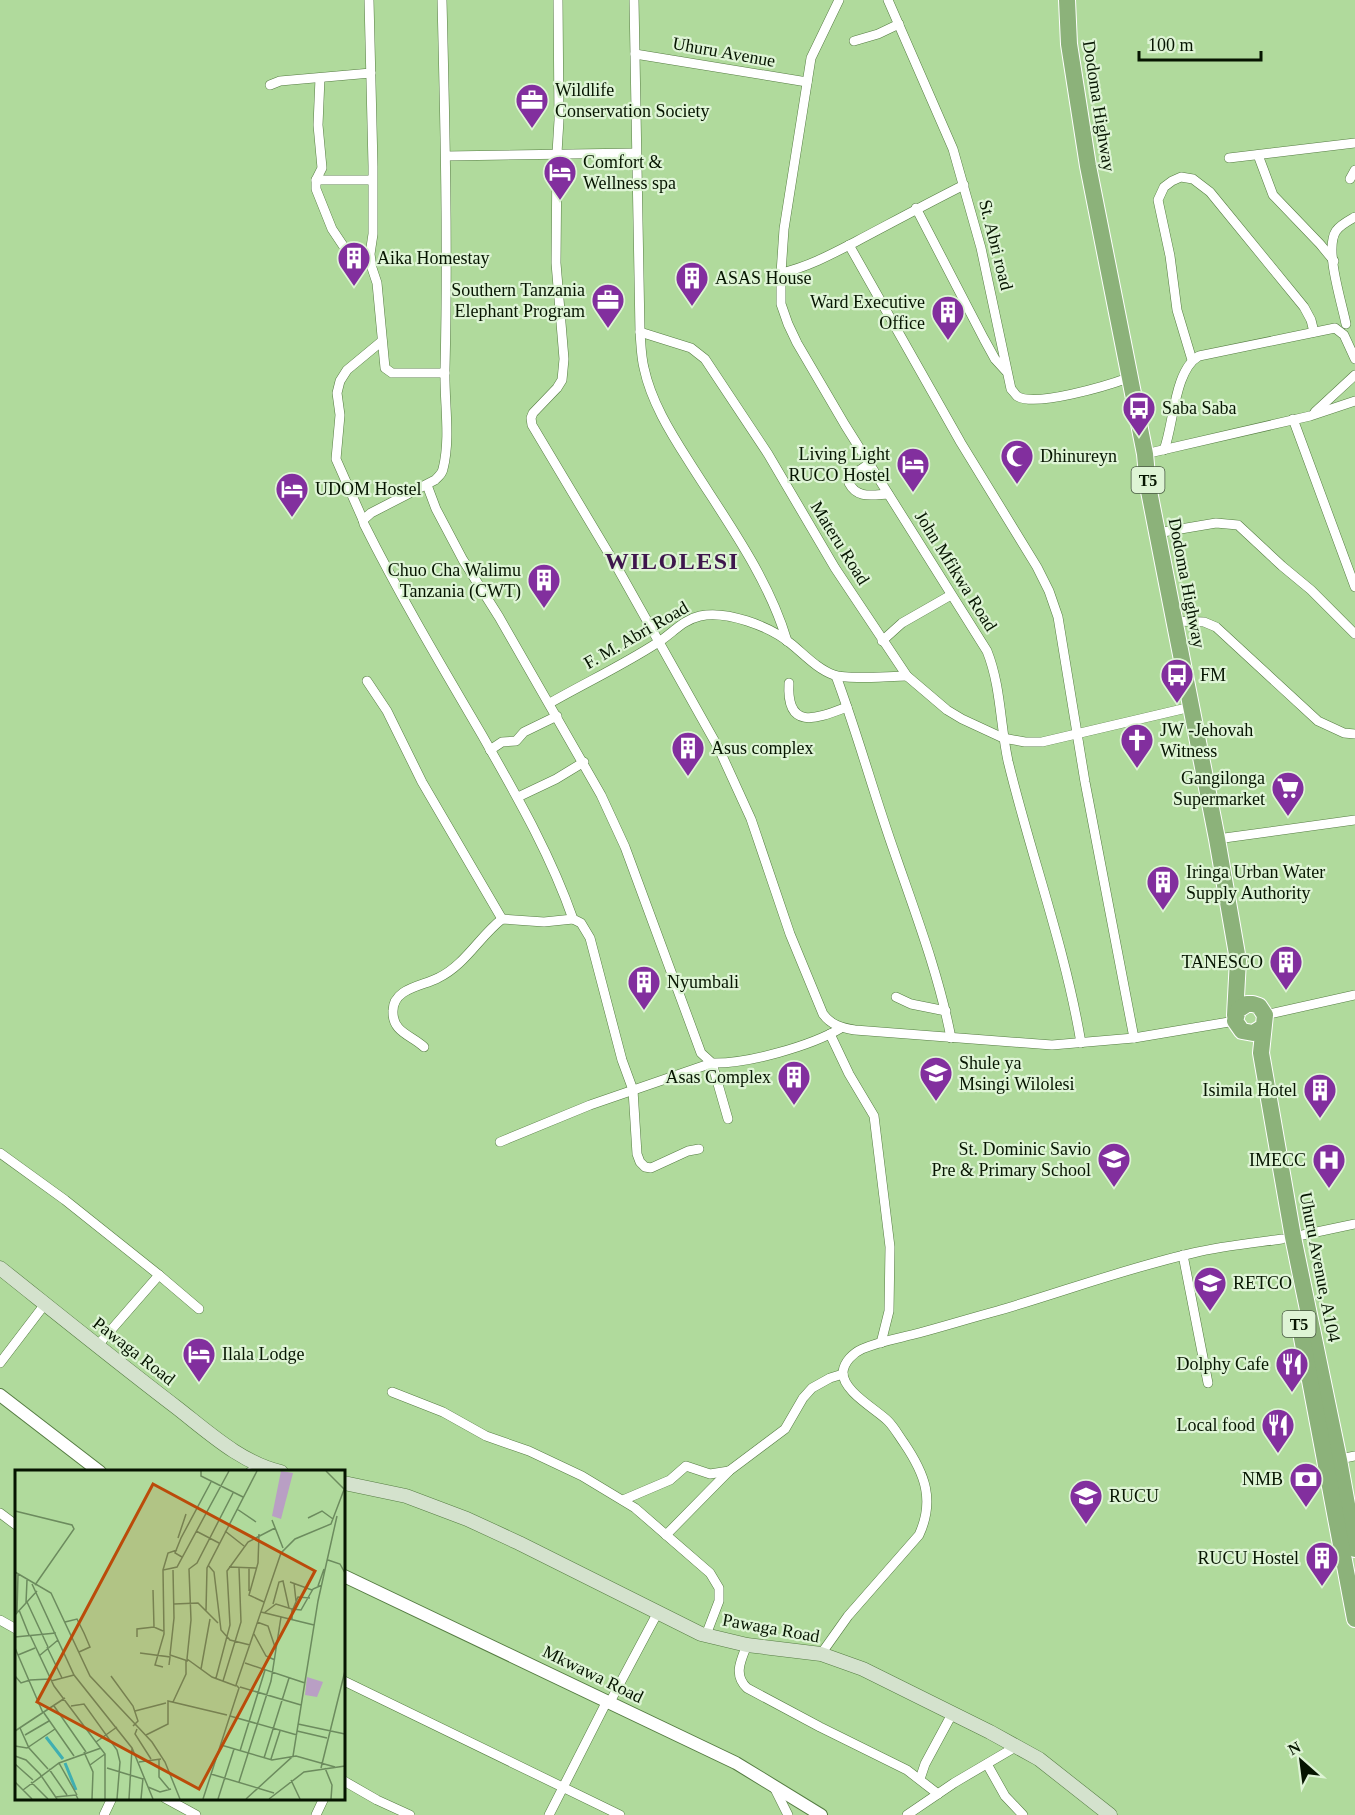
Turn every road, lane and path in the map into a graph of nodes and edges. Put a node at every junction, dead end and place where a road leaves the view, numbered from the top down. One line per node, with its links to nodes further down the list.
1 (369, 0): 11 (street)
2 (442, 0): 19 (street)
3 (558, 0): 16 (street)
4 (634, 0): 10 (street)
5 (839, 0): 13 (street, John Mfikwa Road)
6 (888, 0): 8 (street, St. Abri road)
7 (1067, 0): 42 (highway, Dodoma Highway / T5)
8 (899, 24): 9 (street); 25 (street, St. Abri road)
9 (854, 41)
10 (635, 54): 13 (street, Uhuru Avenue); 17 (street)
11 (371, 73): 12 (street); 24 (street)
12 (320, 78): 14 (street); 23 (street)
13 (807, 82): 31 (street, John Mfikwa Road)
14 (270, 85)
15 (1355, 143): 18 (street)
16 (556, 153): 17 (street); 19 (street); 59 (street)
17 (636, 153): 34 (street)
18 (1258, 155): 20 (street); 30 (street)
19 (446, 156): 39 (street)
20 (1229, 158)
21 (1355, 170): 22 (street)
22 (1350, 179)
23 (316, 180): 24 (street); 29 (street)
24 (372, 180): 36 (street)
25 (964, 185): 26 (street); 40 (street, St. Abri road)
26 (916, 208): 28 (street); 40 (street)
27 (1355, 217): 30 (street)
28 (849, 245): 31 (street); 68 (street)
29 (349, 260)
30 (1334, 261): 32 (street)
31 (781, 273): 48 (street, John Mfikwa Road)
32 (1350, 323): 33 (street)
33 (1335, 328): 35 (street); 38 (street)
34 (640, 332): 57 (street); 58 (street, Materu Road)
35 (1314, 332): 37 (street); 37 (street)
36 (382, 341): 39 (street); 51 (street)
37 (1192, 360): 46 (street)
38 (1355, 360)
39 (445, 373): 49 (street)
40 (1007, 373): 42 (street, St. Abri road)
41 (1355, 375): 44 (street)
42 (1128, 378): 47 (highway, Dodoma Highway / T5)
43 (1355, 400): 44 (street)
44 (1310, 416): 45 (street)
45 (1293, 419): 46 (street); 53 (street)
46 (1164, 450): 47 (street)
47 (1145, 454): 52 (highway, Dodoma Highway / T5)
48 (869, 464): 50 (street, John Mfikwa Road); 50 (street)
49 (427, 485): 51 (street); 64 (street)
50 (888, 494): 54 (street, John Mfikwa Road)
51 (363, 520): 71 (street)
52 (1157, 533): 55 (highway, Dodoma Highway / T5); 56 (street)
53 (1355, 587)
54 (951, 595): 58 (street); 70 (street, John Mfikwa Road)
55 (1175, 621): 65 (highway, Dodoma Highway / T5); 69 (street)
56 (1355, 634)
57 (787, 641): 59 (street, F. M. Abri Road); 60 (street, F. M. Abri Road)
58 (882, 641): 61 (street, Materu Road)
59 (659, 642): 64 (street, F. M. Abri Road); 84 (street)
60 (836, 676): 61 (street); 66 (street)
61 (907, 676): 70 (street, Materu Road)
62 (368, 681): 76 (street)
63 (789, 683): 66 (street)
64 (550, 703): 67 (street)
65 (1191, 706): 68 (street); 75 (highway, Dodoma Highway / T5)
66 (847, 707): 81 (street)
67 (557, 716): 71 (street); 72 (street)
68 (1078, 734): 70 (street); 87 (street)
69 (1355, 734)
70 (1003, 738): 88 (street, John Mfikwa Road)
71 (490, 750): 73 (street)
72 (584, 762): 73 (street); 90 (street)
73 (518, 796): 77 (street)
74 (1355, 820): 75 (street)
75 (1218, 839): 78 (highway, Dodoma Highway / T5)
76 (502, 919): 77 (street); 89 (street)
77 (573, 919): 91 (street)
78 (1239, 960): 82 (highway, T5); 83 (highway, T5)
79 (1355, 995): 82 (street)
80 (896, 997): 81 (street)
81 (946, 1011): 86 (street)
82 (1263, 1017): 83 (highway); 83 (highway); 97 (highway, Uhuru Avenue, A104 / T5)
83 (1237, 1022): 87 (street); 97 (highway, Uhuru Avenue, A104 / T5)
84 (841, 1028): 85 (street); 86 (street)
85 (830, 1034): 90 (street); 103 (street)
86 (951, 1038): 88 (street)
87 (1134, 1038): 88 (street)
88 (1081, 1043)
89 (424, 1047)
90 (712, 1063): 91 (street); 92 (street)
91 (633, 1090): 93 (street); 94 (street)
92 (728, 1119)
93 (500, 1142)
94 (699, 1149)
95 (0, 1153): 100 (street)
96 (1355, 1224): 97 (street)
97 (1287, 1238): 98 (street); 110 (highway, Uhuru Avenue, A104 / T5)
98 (1183, 1255): 103 (street); 107 (street)
99 (2, 1272): 101 (main road, Pawaga Road)
100 (159, 1275): 102 (street); 104 (street)
101 (45, 1304): 104 (main road, Pawaga Road); 105 (street)
102 (199, 1309)
103 (880, 1343): 106 (street)
104 (98, 1346): 111 (main road, Pawaga Road)
105 (0, 1363)
106 (843, 1374): 113 (street); 125 (street)
107 (1208, 1383)
108 (392, 1392): 115 (street)
109 (0, 1395): 112 (street)
110 (1339, 1459): 119 (highway, Uhuru Avenue, A104 / T5); 122 (highway, Uhuru Avenue, A104 / T5)
111 (255, 1468)
112 (98, 1470)
113 (729, 1471): 115 (street); 118 (street)
114 (345, 1483): 121 (main road, Pawaga Road)
115 (623, 1500): 118 (street)
116 (0, 1513): 117 (street)
117 (15, 1524)
118 (666, 1535): 123 (street)
119 (1355, 1549)
120 (345, 1576): 127 (street, Mkwawa Road)
121 (658, 1612): 123 (main road, Pawaga Road); 127 (street)
122 (1355, 1619)
123 (706, 1635): 124 (main road, Pawaga Road)
124 (747, 1645): 125 (main road, Pawaga Road); 131 (street)
125 (821, 1654): 128 (main road, Pawaga Road)
126 (345, 1681): 134 (street)
127 (608, 1702): 133 (street, Mkwawa Road); 134 (street)
128 (952, 1714): 129 (main road, Pawaga Road); 131 (street)
129 (1017, 1746): 130 (street); 151 (main road, Pawaga Road)
130 (987, 1764): 135 (street); 150 (street)
131 (920, 1779): 135 (street)
132 (345, 1782): 139 (street)
133 (772, 1784): 147 (street); 148 (street, Mkwawa Road)
134 (562, 1787): 145 (street); 146 (street)
135 (938, 1794): 149 (street)
136 (111, 1800): 140 (street)
137 (169, 1800): 141 (street)
138 (323, 1800): 142 (street)
139 (385, 1805): 143 (street); 144 (street)
140 (104, 1815)
141 (196, 1815)
142 (316, 1815)
143 (381, 1815)
144 (410, 1815)
145 (549, 1815)
146 (620, 1815)
147 (788, 1815)
148 (821, 1815)
149 (907, 1815)
150 (1023, 1815)
151 (1110, 1815)

